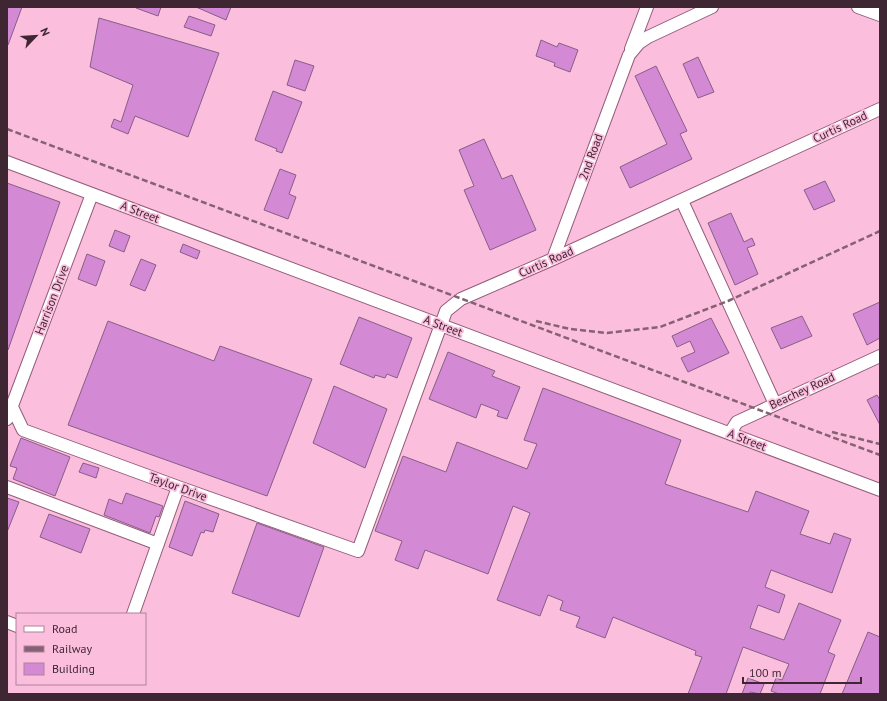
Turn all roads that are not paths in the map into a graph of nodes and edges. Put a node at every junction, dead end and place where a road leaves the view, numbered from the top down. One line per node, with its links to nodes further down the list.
1 (647, 7): 5 (street, 2nd Road)
2 (712, 7): 5 (street, 2nd Road)
3 (858, 7): 4 (street)
4 (880, 15)
5 (629, 55): 10 (street, 2nd Road)
6 (880, 109): 9 (street, Curtis Road)
7 (7, 162): 8 (street, A Street)
8 (92, 194): 11 (street, A Street); 14 (street, Harrison Drive)
9 (682, 201): 10 (street, Curtis Road); 13 (street)
10 (553, 259): 11 (street, Curtis Road)
11 (441, 325): 16 (street, A Street); 21 (street, Curtis Road)
12 (880, 356): 13 (street, Beachey Road)
13 (775, 404): 16 (street, Beachey Road)
14 (12, 407): 15 (street, Harrison Drive); 18 (street, Taylor Drive)
15 (7, 419)
16 (730, 433): 19 (street, A Street)
17 (7, 487): 20 (street)
18 (178, 488): 20 (street); 21 (street, Taylor Drive)
19 (880, 490)
20 (158, 544): 22 (street)
21 (358, 551)
22 (133, 613)

